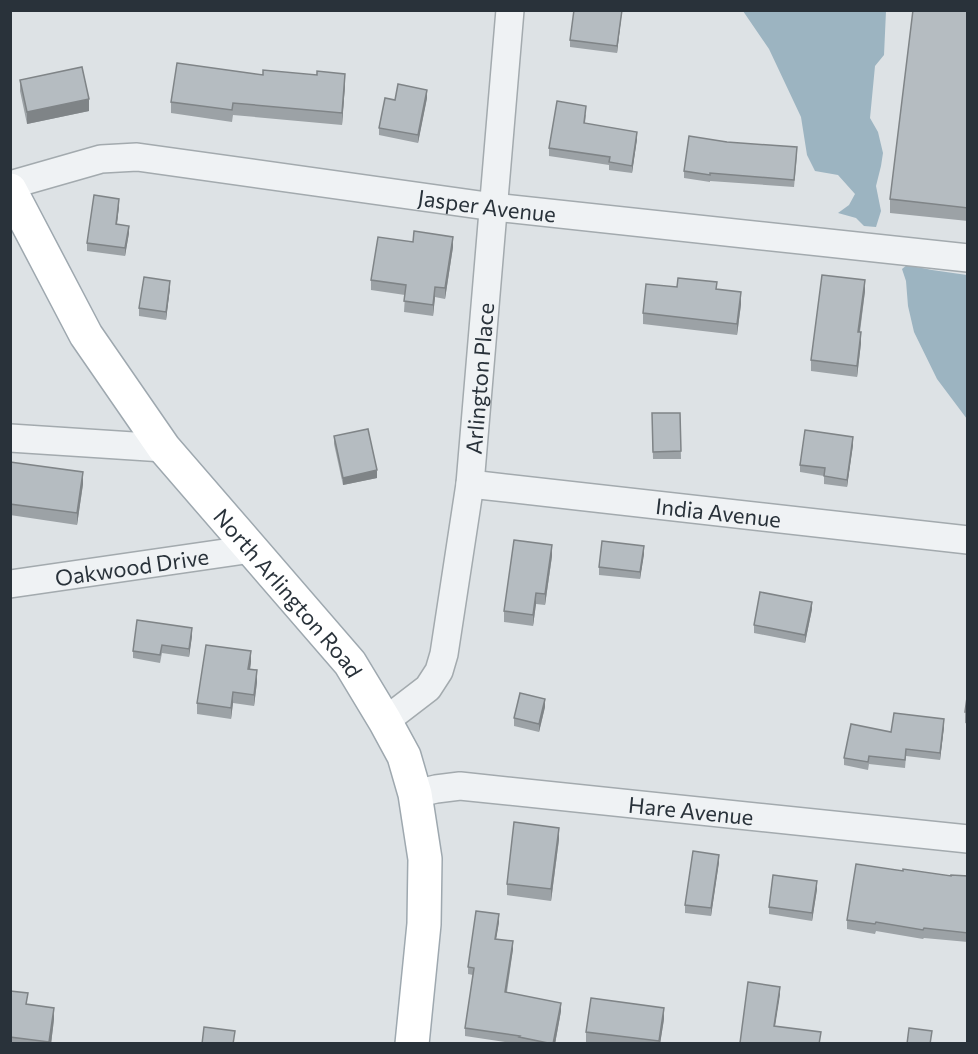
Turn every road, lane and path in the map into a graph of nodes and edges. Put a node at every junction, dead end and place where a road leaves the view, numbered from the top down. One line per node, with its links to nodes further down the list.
1 (510, 10): 4 (street, Arlington Place)
2 (10, 185): 4 (street, Jasper Avenue)
3 (10, 190): 7 (main road, North Arlington Road)
4 (494, 207): 5 (street, Jasper Avenue); 8 (street, Arlington Place)
5 (968, 258)
6 (10, 438): 7 (street)
7 (164, 448): 10 (main road, North Arlington Road)
8 (470, 484): 9 (street, India Avenue); 12 (street, Arlington Place)
9 (968, 540)
10 (252, 549): 11 (street, Oakwood Drive); 12 (main road, North Arlington Road)
11 (10, 584)
12 (385, 721): 13 (main road, North Arlington Road)
13 (415, 794): 14 (street, Hare Avenue); 15 (main road, North Arlington Road)
14 (968, 839)
15 (412, 1044)

